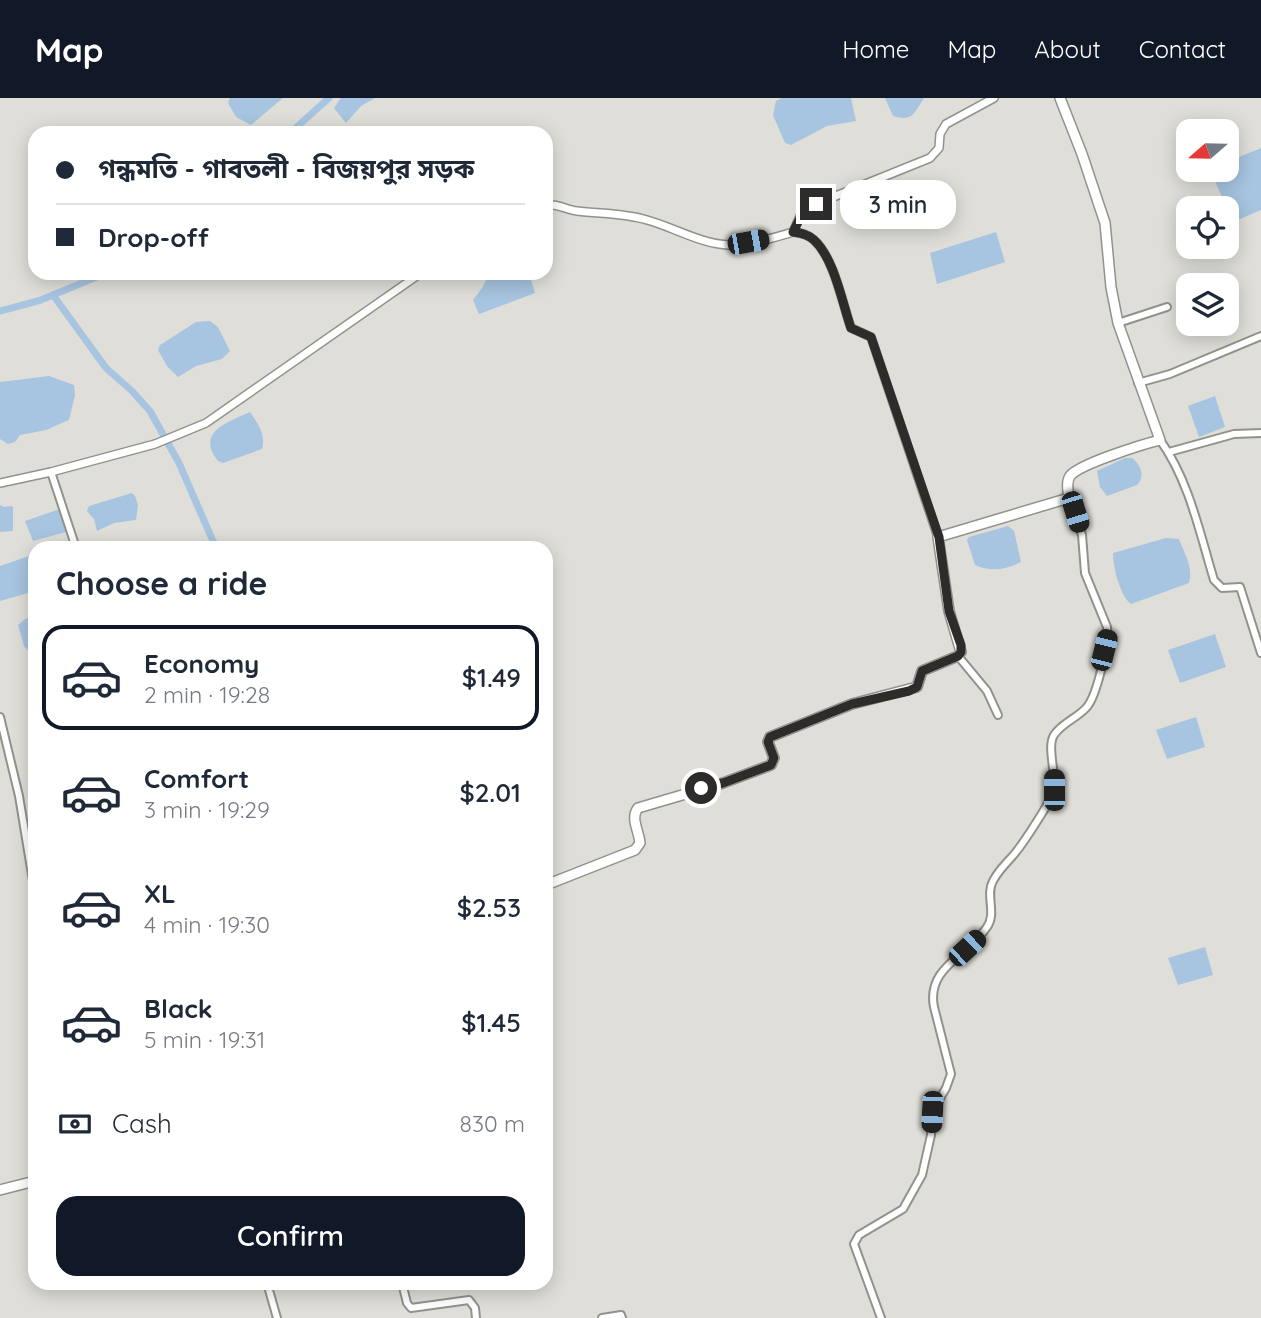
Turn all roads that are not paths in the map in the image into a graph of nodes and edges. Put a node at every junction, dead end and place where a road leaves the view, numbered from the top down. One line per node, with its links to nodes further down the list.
1 (994, 98): 4 (street)
2 (1060, 98): 7 (main road)
3 (553, 204): 4 (street)
4 (793, 232): 16 (street)
5 (411, 280): 13 (street)
6 (1167, 307): 7 (street)
7 (1118, 323): 9 (main road)
8 (1261, 336): 9 (street)
9 (1138, 383): 11 (main road)
10 (1261, 433): 12 (street)
11 (1160, 440): 12 (street); 15 (main road)
12 (1169, 452): 18 (street)
13 (51, 472): 14 (street); 17 (street)
14 (0, 483)
15 (1069, 498): 16 (main road); 32 (street)
16 (939, 537): 19 (main road)
17 (74, 541)
18 (1261, 653)
19 (958, 656): 20 (street); 23 (main road)
20 (998, 715)
21 (0, 718): 22 (street)
22 (28, 851)
23 (553, 882)
24 (28, 1183): 25 (main road)
25 (0, 1190)
26 (269, 1290): 28 (street)
27 (404, 1290): 29 (street)
28 (277, 1318)
29 (476, 1318)
30 (602, 1318): 31 (street)
31 (622, 1318)
32 (881, 1318)

